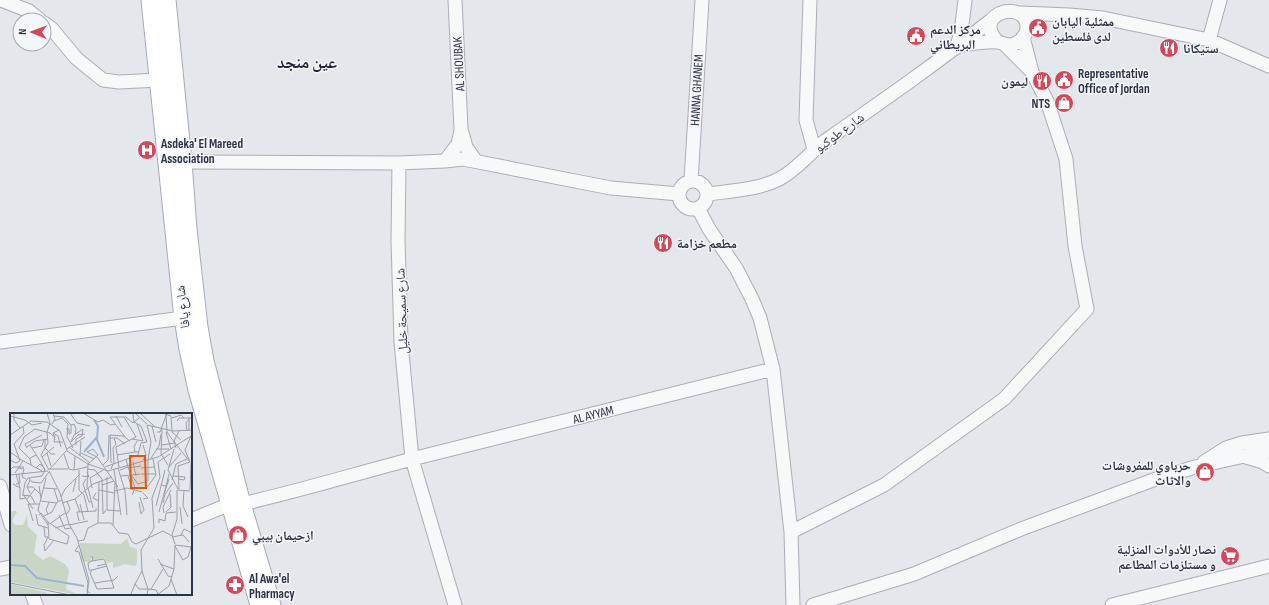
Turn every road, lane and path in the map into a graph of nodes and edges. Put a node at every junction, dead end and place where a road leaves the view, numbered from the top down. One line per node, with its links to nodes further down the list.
1 (1, 0): 12 (street)
2 (150, 0): 22 (main road, شارع يافا)
3 (168, 0): 26 (main road, شارع يافا)
4 (455, 0): 23 (street, AL SHOUBAK)
5 (702, 0): 29 (street, HANNA GHANEM)
6 (810, 0): 24 (street)
7 (965, 0): 19 (street)
8 (993, 0): 14 (street)
9 (1007, 0): 11 (street)
10 (1220, 0): 17 (street)
11 (1019, 11): 13 (street); 14 (street); 16 (street)
12 (30, 12)
13 (1044, 14): 16 (street); 17 (street)
14 (992, 18): 18 (street); 19 (street, شارع طوكيو)
15 (52, 30): 22 (street)
16 (1025, 33): 18 (street); 21 (street)
17 (1209, 40): 20 (street)
18 (1001, 43): 19 (street); 21 (street)
19 (958, 46): 24 (street, شارع طوكيو)
20 (1269, 66)
21 (1032, 72): 48 (street)
22 (159, 80): 33 (main road, شارع يافا)
23 (461, 129): 25 (street, AL SHOUBAK); 27 (street, AL SHOUBAK)
24 (814, 149): 31 (street, شارع طوكيو)
25 (476, 161): 27 (street); 30 (street)
26 (183, 162): 28 (street); 45 (main road, شارع يافا)
27 (445, 162): 28 (street)
28 (399, 163): 41 (street, شارع سميحة خليل)
29 (691, 181): 30 (street); 31 (street)
30 (679, 194): 32 (street)
31 (707, 194): 32 (street)
32 (698, 208): 35 (street)
33 (183, 318): 34 (street); 45 (main road, شارع يافا)
34 (0, 342)
35 (773, 370): 41 (street, AL AYYAM); 48 (street)
36 (1269, 433): 38 (street)
37 (1269, 439): 38 (street)
38 (1252, 441): 43 (street)
39 (1269, 452): 40 (street)
40 (1242, 456): 42 (street); 43 (street)
41 (412, 459): 45 (street, AL AYYAM); 56 (street, شارع سميحة خليل)
42 (1269, 466)
43 (1196, 467): 58 (street)
44 (0, 486): 47 (street)
45 (236, 504): 46 (street, AL AYYAM); 54 (main road, شارع يافا); 55 (main road, شارع يافا)
46 (192, 520)
47 (10, 521)
48 (791, 532): 57 (street)
49 (1269, 566): 59 (street)
50 (10, 567): 51 (street)
51 (0, 569)
52 (32, 595): 53 (street)
53 (36, 605)
54 (259, 605)
55 (272, 605)
56 (455, 605)
57 (793, 605)
58 (813, 605)
59 (1112, 605)

